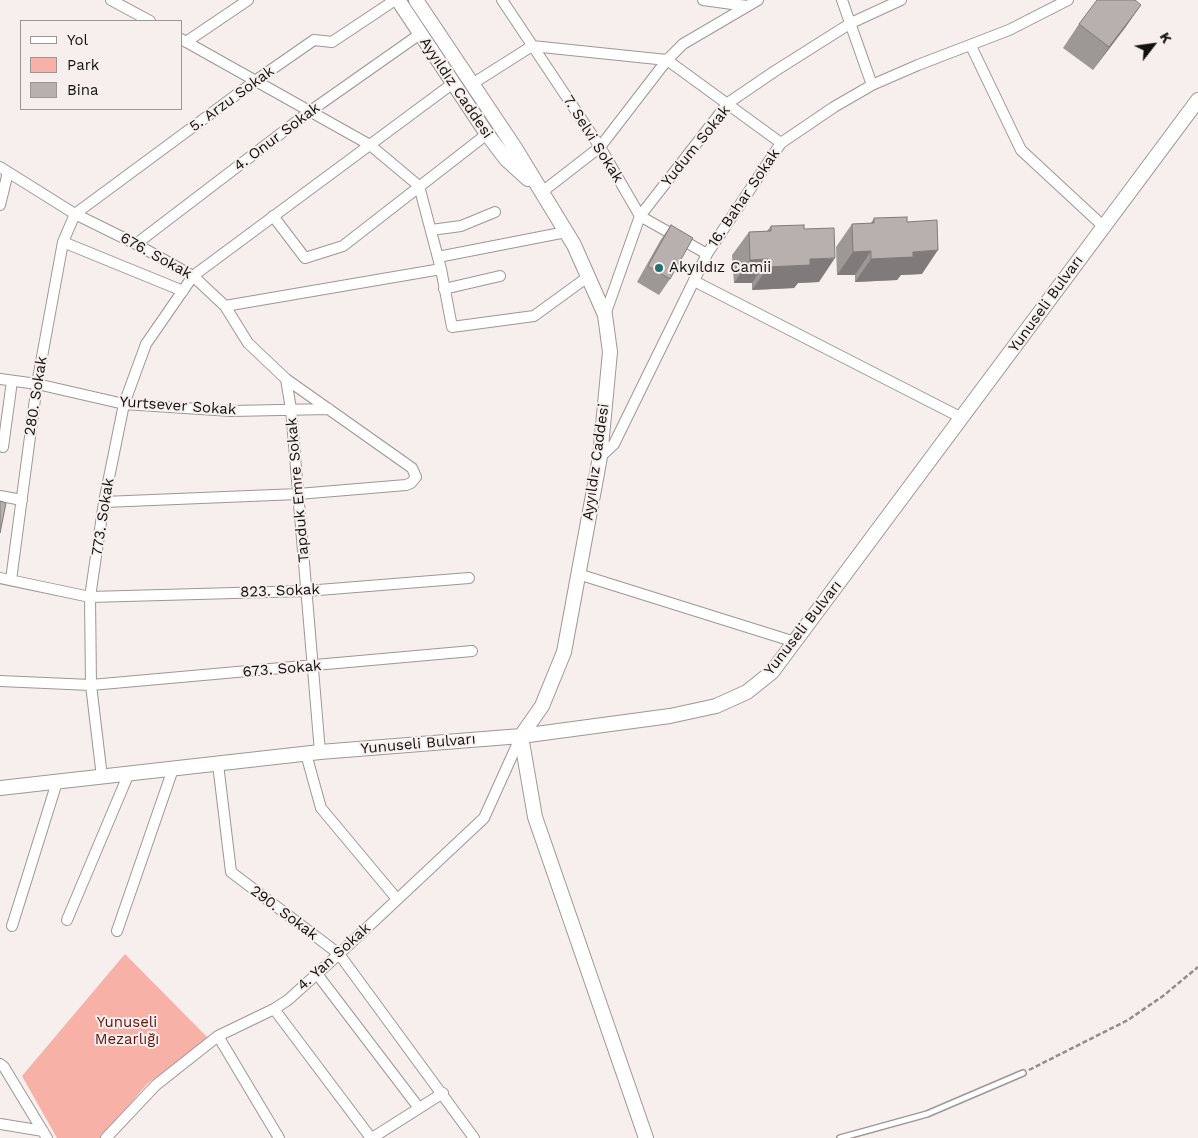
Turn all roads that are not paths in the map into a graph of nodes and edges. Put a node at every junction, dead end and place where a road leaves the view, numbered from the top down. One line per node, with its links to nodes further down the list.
1 (111, 0): 12 (street)
2 (248, 0): 15 (street)
3 (397, 0): 14 (main road, Ayyıldız Caddesi); 19 (street, 5. Arzu Sokak)
4 (416, 0): 21 (main road, Ayyıldız Caddesi)
5 (502, 0): 16 (street, 7. Selvi Sokak)
6 (703, 0): 11 (street)
7 (758, 0): 11 (street)
8 (842, 0): 13 (street)
9 (901, 0): 13 (street, Yudum Sokak)
10 (1068, 0): 17 (street, 16. Bahar Sokak)
11 (747, 6): 18 (street)
12 (148, 20)
13 (852, 23): 22 (street); 24 (street, Yudum Sokak)
14 (420, 34): 20 (main road, Ayyıldız Caddesi); 25 (street, 4. Onur Sokak)
15 (184, 40): 19 (street)
16 (532, 46): 18 (street); 21 (street); 29 (street, 7. Selvi Sokak)
17 (971, 46): 22 (street, 16. Bahar Sokak); 38 (street)
18 (667, 60): 24 (street); 29 (street)
19 (255, 81): 25 (street); 35 (street, 5. Arzu Sokak)
20 (452, 84): 26 (main road, Ayyıldız Caddesi); 28 (street, 773. Sokak)
21 (472, 84): 32 (main road, Ayyıldız Caddesi)
22 (872, 85): 27 (street, 16. Bahar Sokak)
23 (1198, 100): 38 (main road, Yunuseli Bulvarı)
24 (728, 103): 27 (street); 37 (street, Yudum Sokak)
25 (309, 112): 28 (street); 42 (street, 4. Onur Sokak)
26 (487, 134): 31 (street); 32 (main road, Ayyıldız Caddesi)
27 (782, 143): 43 (street, 16. Bahar Sokak)
28 (370, 145): 31 (street); 36 (street, 773. Sokak)
29 (600, 147): 32 (street); 37 (street, 7. Selvi Sokak)
30 (4, 170): 33 (street); 35 (street, 676. Sokak)
31 (420, 186): 36 (street); 39 (street)
32 (542, 192): 40 (main road, Ayyıldız Caddesi)
33 (0, 205)
34 (495, 212): 39 (street)
35 (75, 214): 41 (street, 280. Sokak); 42 (street, 676. Sokak)
36 (273, 216): 46 (street, 773. Sokak)
37 (640, 216): 43 (street); 53 (street, Yudum Sokak)
38 (1103, 226): 61 (main road, Yunuseli Bulvarı)
39 (431, 230): 44 (street)
40 (566, 232): 44 (street); 48 (main road, Ayyıldız Caddesi)
41 (63, 242): 51 (street); 57 (street, 280. Sokak)
42 (136, 244): 46 (street, 676. Sokak)
43 (707, 254): 49 (street, 16. Bahar Sokak)
44 (438, 257): 45 (street)
45 (441, 269): 50 (street); 52 (street)
46 (193, 276): 51 (street, 773. Sokak); 52 (street, 676. Sokak)
47 (500, 276): 50 (street)
48 (589, 276): 50 (street); 53 (main road, Ayyıldız Caddesi)
49 (694, 281): 61 (street); 63 (street, 16. Bahar Sokak)
50 (444, 289)
51 (183, 290): 58 (street, 773. Sokak)
52 (225, 306): 55 (street, 676. Sokak)
53 (605, 315): 63 (main road, Ayyıldız Caddesi)
54 (0, 379): 56 (street, Yurtsever Sokak)
55 (286, 379): 59 (street, Tapduk Emre Sokak); 60 (street, 676. Sokak)
56 (12, 381): 57 (street, Yurtsever Sokak); 62 (street)
57 (37, 384): 58 (street, Yurtsever Sokak); 66 (street, 280. Sokak)
58 (124, 404): 59 (street, Yurtsever Sokak); 67 (street, 773. Sokak)
59 (291, 409): 60 (street, Yurtsever Sokak); 64 (street, Tapduk Emre Sokak)
60 (329, 409): 64 (street, 676. Sokak)
61 (962, 418): 74 (main road, Yunuseli Bulvarı)
62 (3, 447)
63 (600, 457): 68 (main road, Ayyıldız Caddesi)
64 (298, 494): 67 (street); 72 (street, Tapduk Emre Sokak)
65 (0, 496): 66 (street)
66 (22, 500): 71 (street, 280. Sokak)
67 (104, 502): 73 (street, 773. Sokak)
68 (578, 574): 74 (street); 79 (main road, Ayyıldız Caddesi)
69 (0, 578): 71 (street, 823. Sokak)
70 (469, 578): 72 (street, 823. Sokak)
71 (11, 580): 73 (street, 823. Sokak)
72 (306, 591): 73 (street, 823. Sokak); 76 (street, Tapduk Emre Sokak)
73 (90, 597): 78 (street, 773. Sokak)
74 (794, 642): 79 (main road, Yunuseli Bulvarı)
75 (472, 651): 76 (street, 673. Sokak)
76 (313, 666): 78 (street, 673. Sokak); 80 (street, Tapduk Emre Sokak)
77 (0, 680): 78 (street, 673. Sokak)
78 (91, 684): 85 (street, 773. Sokak)
79 (520, 736): 80 (main road, Yunuseli Bulvarı); 88 (street, 4. Yan Sokak); 106 (main road)
80 (320, 752): 81 (main road, Yunuseli Bulvarı)
81 (306, 754): 82 (main road, Yunuseli Bulvarı); 88 (street)
82 (218, 764): 83 (main road, Yunuseli Bulvarı); 92 (street, 290. Sokak)
83 (173, 769): 84 (main road, Yunuseli Bulvarı); 91 (street)
84 (129, 774): 85 (main road, Yunuseli Bulvarı); 89 (street)
85 (102, 777): 86 (main road, Yunuseli Bulvarı)
86 (57, 782): 87 (main road, Yunuseli Bulvarı); 90 (street)
87 (0, 788)
88 (397, 899): 92 (street, 4. Yan Sokak)
89 (67, 920)
90 (12, 926)
91 (118, 931)
92 (339, 954): 93 (street, 4. Yan Sokak); 98 (street, 290. Sokak)
93 (317, 974): 94 (street, 4. Yan Sokak); 99 (street)
94 (274, 1009): 95 (street, 4. Yan Sokak); 104 (street)
95 (218, 1036): 102 (street, 4. Yan Sokak); 103 (street)
96 (0, 1064): 101 (street)
97 (1023, 1073): 107 (lane)
98 (443, 1093): 99 (street); 105 (street, 290. Sokak)
99 (418, 1108): 104 (street)
100 (0, 1124): 101 (street)
101 (45, 1135)
102 (106, 1138)
103 (279, 1138)
104 (371, 1138)
105 (474, 1138)
106 (646, 1138)
107 (840, 1138)

